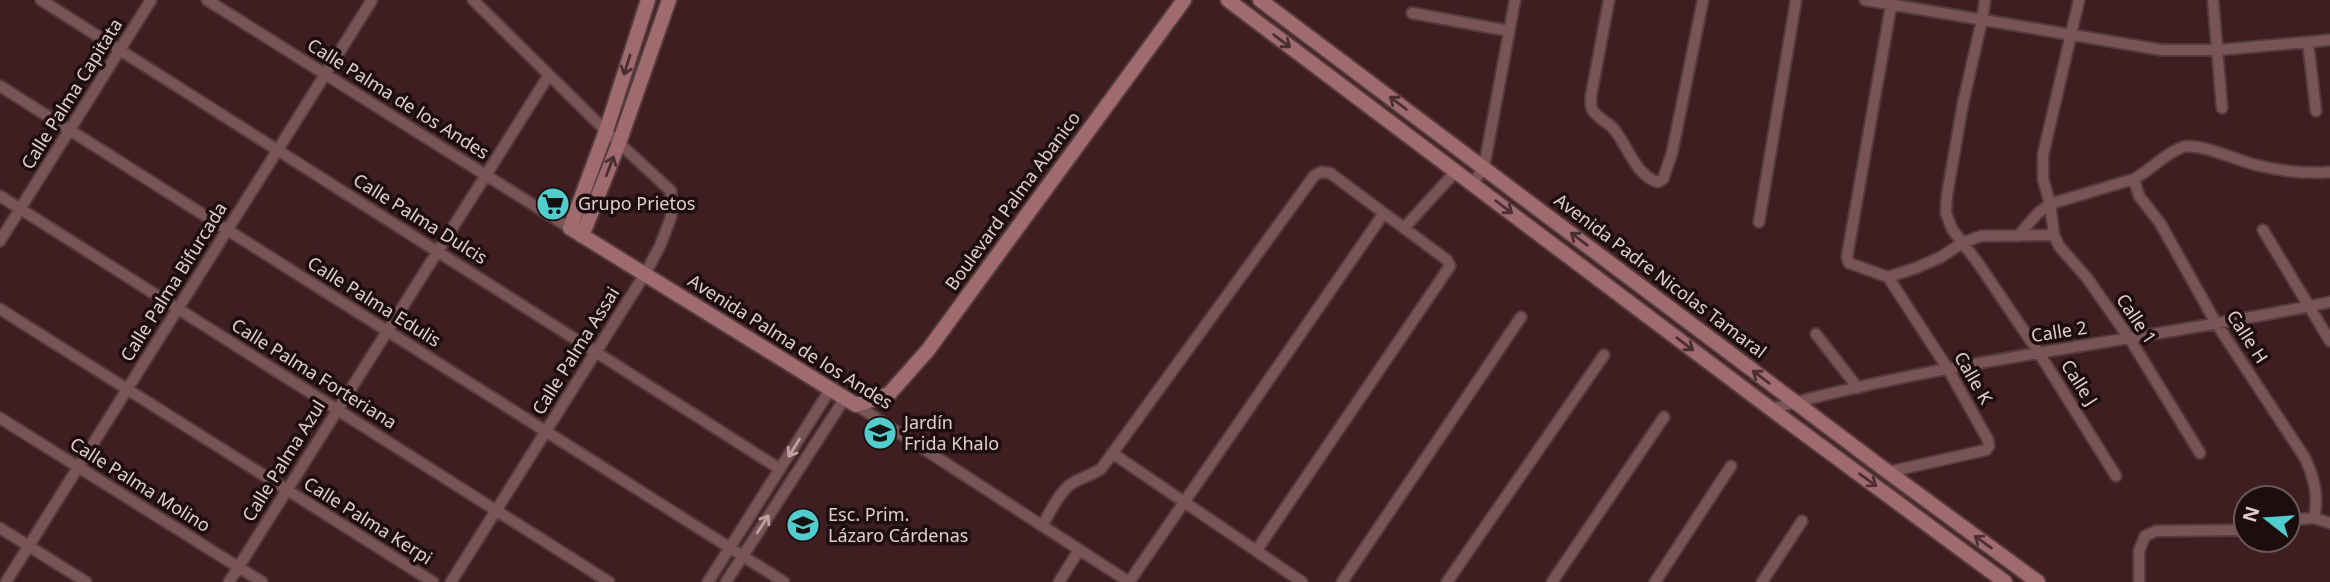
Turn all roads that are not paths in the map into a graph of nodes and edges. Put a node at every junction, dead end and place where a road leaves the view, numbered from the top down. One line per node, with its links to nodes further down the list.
1 (41, 0): 26 (street, Calle Palma Dulcis)
2 (151, 0): 26 (street, Calle Palma Capitata)
3 (207, 0): 28 (street, Calle Palma de los Andes)
4 (372, 0): 28 (street, Calle Palma Bifurcada)
5 (473, 0): 29 (street, Calle Palma Assai)
6 (648, 0): 34 (street, one-way to 34)
7 (668, 0): 35 (street)
8 (1184, 0): 76 (street, Boulevard Palma Abanico)
9 (1228, 0): 38 (street, one-way to 38)
10 (1260, 0): 37 (street, Avenida Padre Nicolas Tamaral, one-way to 10)
11 (1515, 0): 22 (street)
12 (1609, 0): 13 (street)
13 (1703, 0)
14 (1796, 0): 47 (street)
15 (1865, 0): 19 (street)
16 (1985, 0): 21 (street, Calle J)
17 (2079, 0): 23 (street, Calle 1)
18 (2213, 0): 27 (street)
19 (1891, 2): 21 (street); 58 (street)
20 (1412, 13): 22 (street)
21 (1982, 20): 23 (street); 55 (street, Calle J)
22 (1509, 31): 37 (street)
23 (2073, 36): 27 (street); 44 (street, Calle 1)
24 (2330, 40): 25 (street)
25 (2308, 42): 27 (street); 32 (street)
26 (120, 50): 33 (street, Calle Palma Capitata); 36 (street, Calle Palma Dulcis)
27 (2219, 50): 31 (street)
28 (326, 74): 36 (street, Calle Palma Bifurcada); 40 (street, Calle Palma de los Andes)
29 (549, 75): 34 (street, Calle Palma Assai); 40 (street, Calle Palma Azul)
30 (0, 86): 33 (street, Calle Palma Edulis)
31 (2222, 108)
32 (2316, 111)
33 (70, 130): 45 (street, Calle Palma Capitata); 49 (street, Calle Palma Edulis)
34 (606, 131): 35 (street, Calle Palma Assai); 51 (street)
35 (619, 143): 51 (street, one-way to 35); 57 (street, Calle Palma Assai)
36 (278, 150): 49 (street, Calle Palma Bifurcada); 56 (street, Calle Palma Dulcis)
37 (1484, 167): 42 (street); 77 (street, Avenida Padre Nicolas Tamaral, one-way to 37)
38 (1457, 172): 42 (street); 48 (street)
39 (2330, 172): 41 (street)
40 (486, 175): 51 (street, Calle Palma de los Andes); 56 (street, Calle Palma Azul)
41 (2134, 179): 44 (street); 64 (street, Calle H)
42 (1473, 183): 78 (street, one-way to 78)
43 (0, 196): 45 (street, Calle Palma Forteriana)
44 (2050, 204): 52 (street, Calle 1); 53 (street)
45 (20, 209): 54 (street, Calle Palma Capitata); 62 (street, Calle Palma Forteriana)
46 (1384, 213): 48 (street); 83 (street); 91 (street)
47 (1759, 222)
48 (1404, 228): 103 (street)
49 (228, 230): 62 (street, Calle Palma Bifurcada); 65 (street, Calle Palma Edulis)
50 (2263, 230): 60 (street)
51 (576, 232): 57 (street, Avenida Palma de los Andes)
52 (2054, 235): 53 (street); 67 (street, Calle 1)
53 (2018, 236): 55 (street)
54 (0, 241)
55 (1962, 243): 58 (street); 70 (street, Calle J)
56 (438, 251): 65 (street, Calle Palma Azul); 69 (street, Calle Palma Dulcis)
57 (645, 274): 69 (street, Calle Palma Assai); 75 (street, Avenida Palma de los Andes)
58 (1888, 277): 72 (street, Calle K)
59 (2330, 302): 60 (street, Calle 2)
60 (2309, 306): 64 (street, Calle 2); 68 (street)
61 (0, 309): 74 (street, Calle Palma Kerpi)
62 (178, 309): 74 (street, Calle Palma Bifurcada); 79 (street, Calle Palma Forteriana)
63 (1521, 317): 119 (street)
64 (2216, 323): 67 (street, Calle 2); 93 (street, Calle H)
65 (387, 331): 79 (street, Calle Palma Azul); 82 (street, Calle Palma Edulis)
66 (1816, 334): 73 (street)
67 (2130, 339): 70 (street, Calle 2); 84 (street, Calle 1)
68 (2330, 341)
69 (597, 351): 82 (street, Calle Palma Assai); 87 (street, Calle Palma Dulcis)
70 (2039, 353): 72 (street, Calle 2); 89 (street, Calle J)
71 (1604, 355): 120 (street)
72 (1948, 369): 73 (street, Calle 2); 88 (street, Calle K)
73 (1858, 388): 77 (street, Calle 2)
74 (127, 389): 86 (street, Calle Palma Bifurcada); 90 (street, Calle Palma Kerpi)
75 (830, 390): 76 (street, Avenida Palma de los Andes); 87 (street, one-way to 87)
76 (850, 402): 97 (street, Avenida Palma de los Andes); 104 (street, one-way to 76)
77 (1795, 402): 78 (street, Calle 2); 88 (street, Avenida Padre Nicolas Tamaral)
78 (1771, 409): 124 (street, one-way to 124)
79 (338, 410): 90 (street, Calle Palma Azul); 92 (street, Calle Palma Forteriana)
80 (1664, 417): 121 (street)
81 (0, 418): 86 (street, Calle Palma Molino)
82 (546, 432): 92 (street, Calle Palma Assai); 101 (street, Calle Palma Edulis)
83 (1112, 453): 91 (street); 97 (street)
84 (2200, 453)
85 (1731, 466): 122 (street)
86 (78, 467): 100 (street, Calle Palma Bifurcada); 105 (street, Calle Palma Molino)
87 (780, 469): 101 (street)
88 (1888, 472): 125 (street, Avenida Padre Nicolas Tamaral, one-way to 88)
89 (2116, 476)
90 (286, 491): 105 (street, Calle Palma Azul); 110 (street, Calle Palma Kerpi)
91 (1185, 503): 103 (street); 117 (street)
92 (497, 509): 111 (street, Calle Palma Assai); 112 (street, Calle Palma Forteriana)
93 (2314, 518): 94 (street); 96 (street)
94 (2302, 519)
95 (1802, 522): 123 (street)
96 (2330, 523)
97 (1042, 526): 102 (street, Avenida Palma de los Andes)
98 (0, 528): 100 (street)
99 (2232, 530): 126 (street)
100 (29, 546): 106 (street, Calle Palma Bifurcada); 107 (street)
101 (730, 548): 104 (street, Calle Palma Edulis); 113 (street)
102 (1079, 550): 116 (street); 117 (street, Avenida Palma de los Andes)
103 (1256, 551): 118 (street)
104 (742, 556): 114 (street); 115 (street)
105 (238, 567): 108 (street, Calle Palma Azul); 109 (street, Calle Palma Molino)
106 (6, 582)
107 (86, 582)
108 (229, 582)
109 (262, 582)
110 (433, 582)
111 (451, 582)
112 (609, 582)
113 (708, 582)
114 (726, 582)
115 (784, 582)
116 (1059, 582)
117 (1129, 582)
118 (1302, 582)
119 (1342, 582)
120 (1447, 582)
121 (1552, 582)
122 (1655, 582)
123 (1762, 582)
124 (2005, 582)
125 (2038, 582)
126 (2139, 582)

